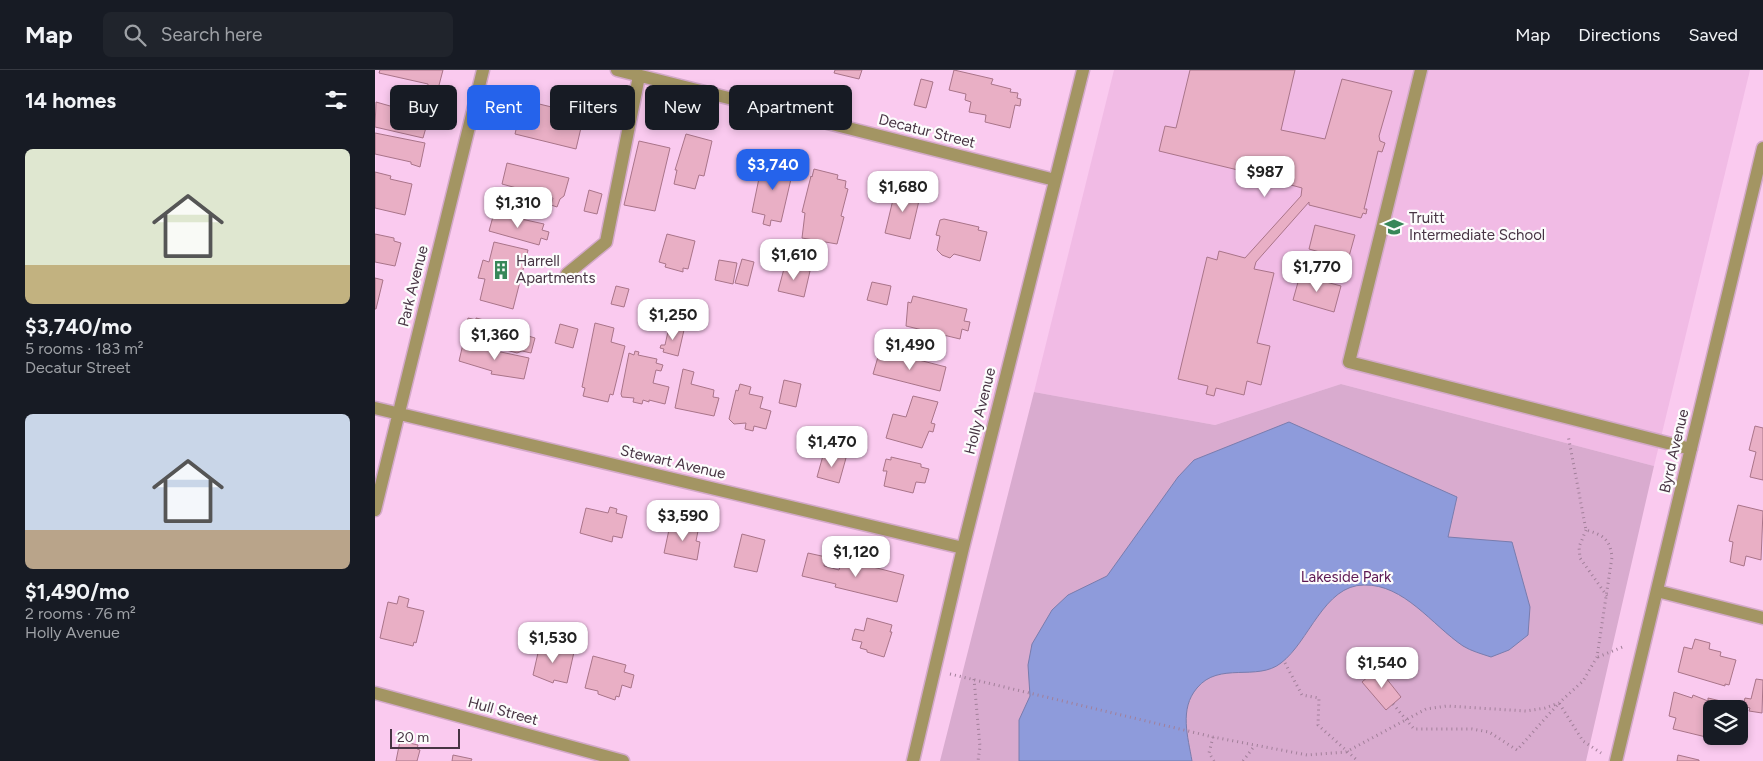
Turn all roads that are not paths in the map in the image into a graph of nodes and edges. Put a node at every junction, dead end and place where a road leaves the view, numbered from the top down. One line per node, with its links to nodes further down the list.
1 (483, 70): 10 (street, Park Avenue)
2 (617, 70): 5 (street, Decatur Street)
3 (1083, 70): 7 (street, Holly Avenue)
4 (1421, 70): 11 (street)
5 (639, 76): 7 (street, Decatur Street); 8 (street)
6 (1763, 148): 11 (street, Byrd Avenue)
7 (1055, 180): 13 (street, Holly Avenue)
8 (567, 274)
9 (375, 408): 10 (street, Stewart Avenue)
10 (397, 413): 12 (street, Park Avenue); 13 (street, Stewart Avenue)
11 (1691, 449): 14 (street, Byrd Avenue)
12 (375, 510)
13 (963, 548): 19 (street, Holly Avenue)
14 (1657, 592): 15 (street); 17 (street, Byrd Avenue)
15 (1763, 618)
16 (375, 693): 18 (street, Hull Street)
17 (1611, 758)
18 (623, 761)
19 (913, 761)

